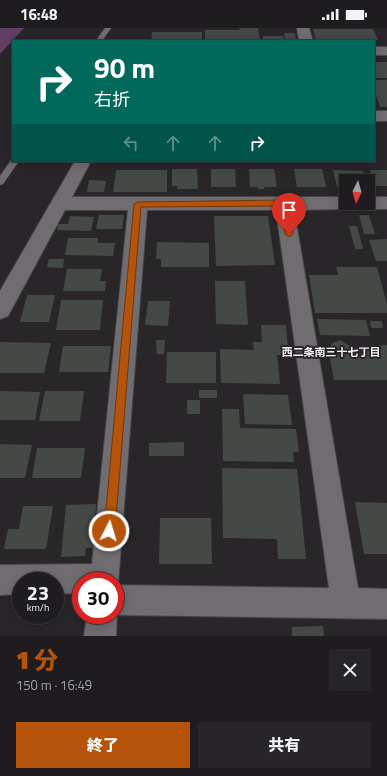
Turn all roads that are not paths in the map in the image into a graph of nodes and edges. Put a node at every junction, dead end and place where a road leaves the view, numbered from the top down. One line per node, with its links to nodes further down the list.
1 (108, 28): 3 (lane)
2 (302, 28): 4 (street)
3 (100, 40)
4 (306, 40)
5 (375, 51): 6 (street)
6 (387, 51)
7 (375, 116): 8 (street)
8 (387, 116)
9 (14, 162): 11 (lane)
10 (82, 162): 12 (street)
11 (0, 182)
12 (58, 202): 17 (street); 18 (street)
13 (284, 203): 14 (street); 17 (street); 23 (street)
14 (339, 203)
15 (375, 203): 16 (street)
16 (387, 203)
17 (138, 204): 19 (street)
18 (0, 310)
19 (109, 572)
20 (0, 580): 21 (street)
21 (72, 584)
22 (124, 587): 23 (street)
23 (346, 604): 24 (street)
24 (387, 604)
25 (101, 624): 26 (street)
26 (100, 636)

